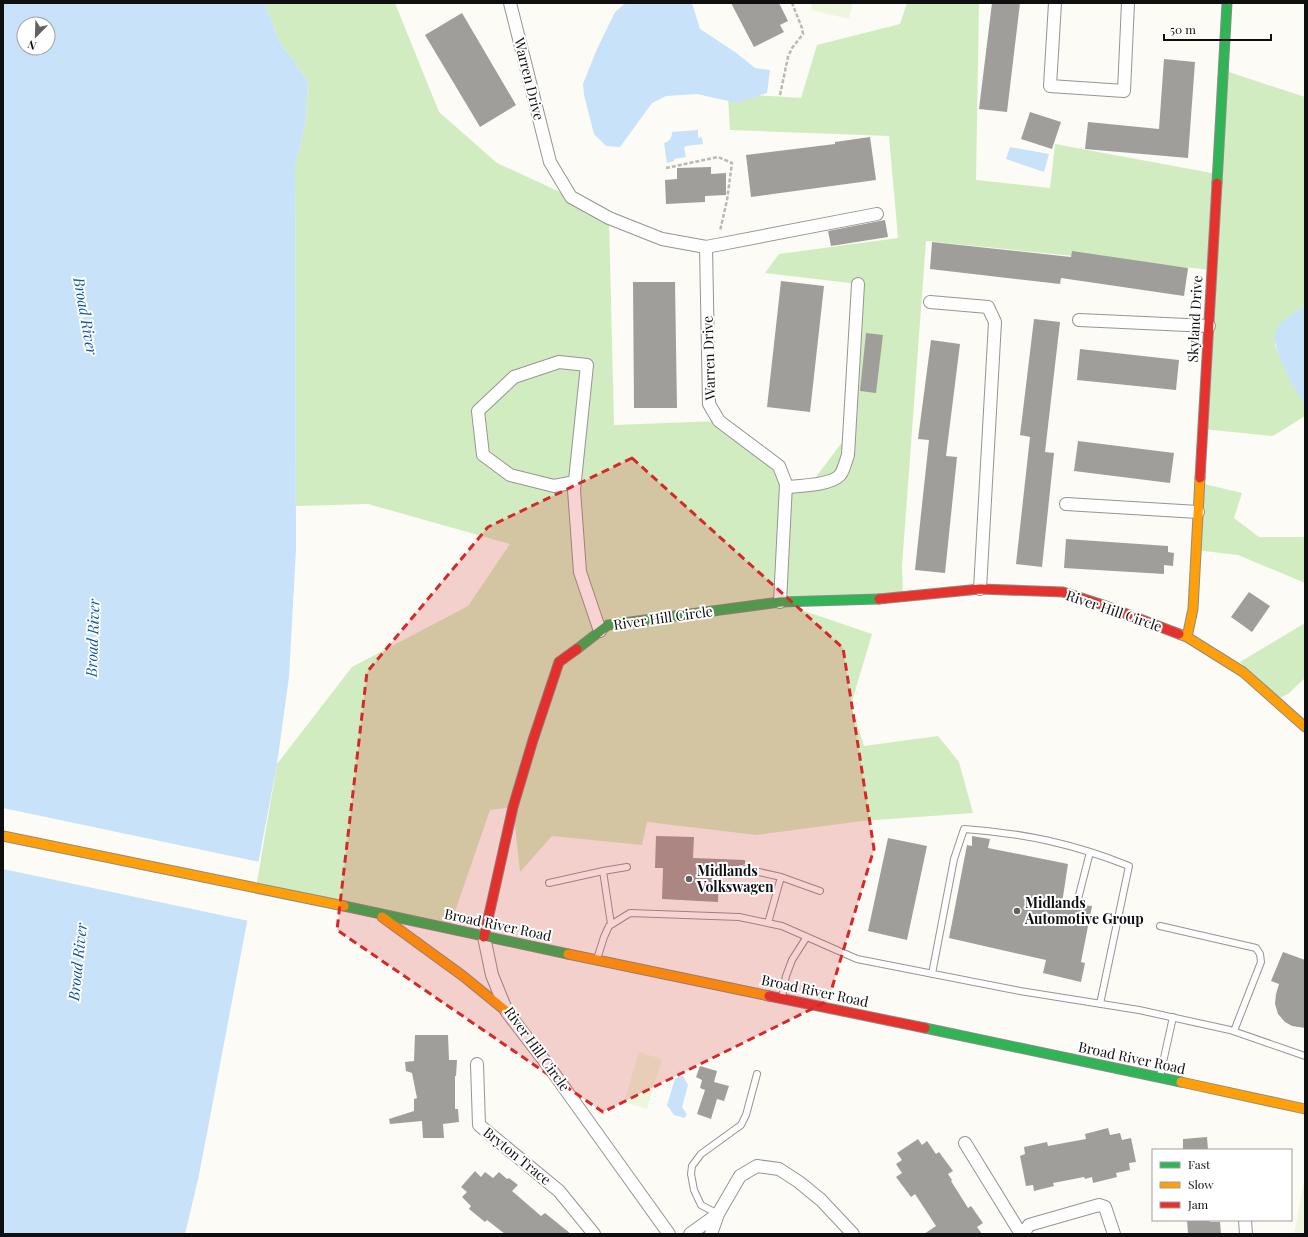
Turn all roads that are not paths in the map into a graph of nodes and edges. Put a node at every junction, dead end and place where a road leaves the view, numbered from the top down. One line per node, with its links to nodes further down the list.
1 (510, 3): 6 (street, Warren Drive)
2 (1055, 3): 3 (street)
3 (1128, 3)
4 (1227, 3): 10 (street, Skyland Drive)
5 (877, 214): 6 (street, Warren Drive)
6 (711, 246): 12 (street, Warren Drive)
7 (858, 284): 12 (street)
8 (930, 302): 15 (street)
9 (1079, 320): 10 (street)
10 (1209, 326): 14 (street, Skyland Drive)
11 (575, 482): 11 (street); 17 (street)
12 (786, 487): 16 (street, Warren Drive)
13 (1066, 504): 14 (street)
14 (1198, 512): 18 (street, Skyland Drive)
15 (980, 589): 16 (street, River Hill Circle); 18 (street, River Hill Circle)
16 (780, 602): 17 (street, River Hill Circle)
17 (600, 631): 33 (street, River Hill Circle)
18 (1187, 637): 19 (street, River Hill Circle)
19 (1305, 727)
20 (3, 836): 29 (street, Broad River Road)
21 (1090, 852): 28 (lane); 36 (lane); 38 (lane)
22 (627, 867): 24 (lane)
23 (741, 868): 25 (lane)
24 (603, 870): 26 (lane); 31 (lane)
25 (781, 877): 27 (lane); 30 (lane)
26 (549, 883)
27 (820, 891)
28 (1078, 899)
29 (376, 913): 33 (street, Broad River Road); 39 (street)
30 (768, 923): 31 (lane); 34 (lane)
31 (611, 924): 35 (lane)
32 (1160, 926): 41 (lane)
33 (484, 937): 35 (street, Broad River Road); 39 (street, River Hill Circle)
34 (806, 938): 36 (lane); 37 (lane)
35 (597, 960): 37 (street, Broad River Road)
36 (932, 974): 38 (lane)
37 (782, 998): 45 (street, Broad River Road)
38 (1100, 1004): 40 (lane)
39 (507, 1012): 51 (street, River Hill Circle)
40 (1173, 1017): 41 (lane); 45 (lane)
41 (1234, 1031): 42 (lane)
42 (1305, 1056)
43 (477, 1064): 50 (street, Bryton Trace)
44 (757, 1074): 48 (lane)
45 (1160, 1078): 46 (street, Broad River Road)
46 (1305, 1109)
47 (965, 1143): 55 (street)
48 (718, 1214): 52 (street); 53 (street); 54 (street)
49 (1246, 1221): 57 (street)
50 (594, 1234)
51 (669, 1234)
52 (690, 1234)
53 (711, 1234)
54 (853, 1234)
55 (1022, 1234): 56 (street)
56 (1114, 1234)
57 (1246, 1234)

